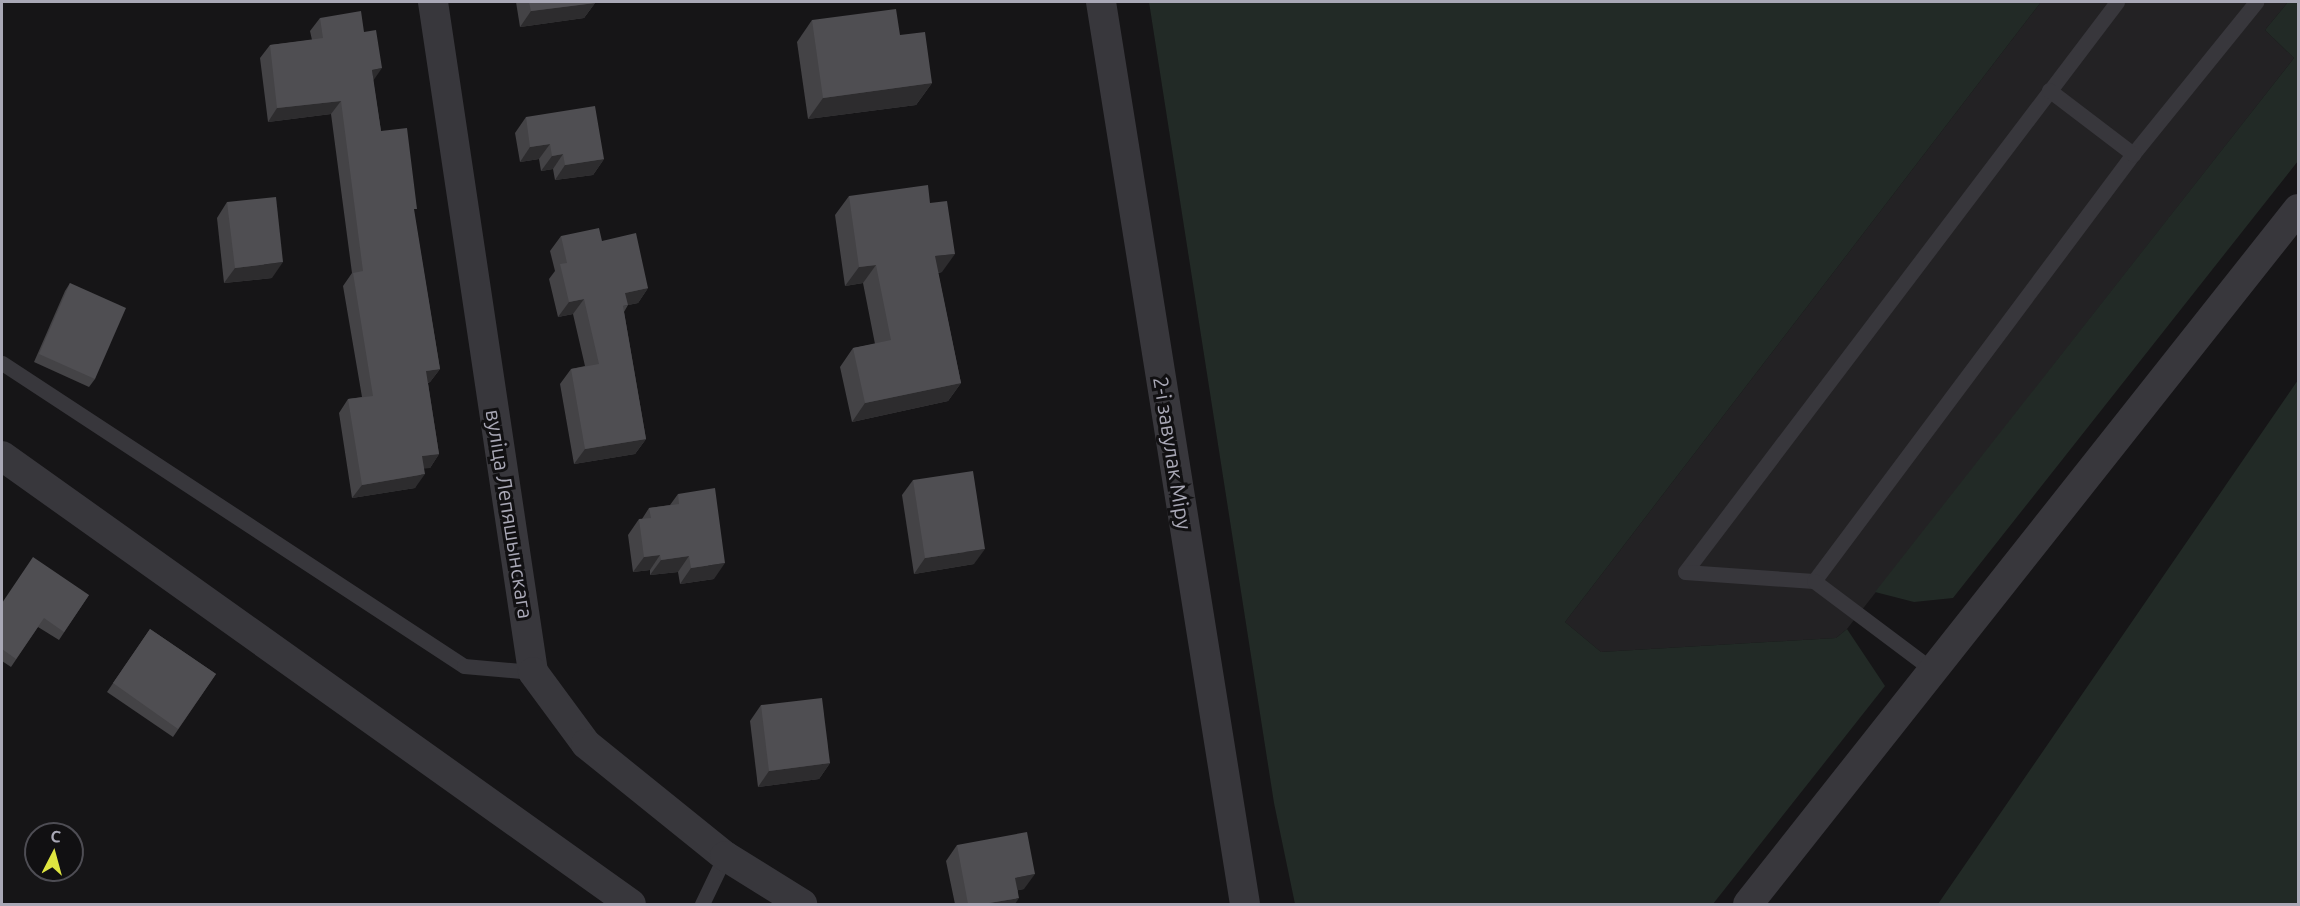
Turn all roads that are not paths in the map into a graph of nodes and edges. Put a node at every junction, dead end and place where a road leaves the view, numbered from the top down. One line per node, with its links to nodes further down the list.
1 (433, 2): 12 (street, вуліца Лепяшынскага)
2 (1101, 2): 17 (street, 2-і завулак Міру)
3 (2117, 2): 5 (lane)
4 (2256, 2): 6 (lane)
5 (2049, 90): 6 (lane); 10 (lane)
6 (2133, 154): 10 (lane)
7 (2298, 209): 11 (street)
8 (2, 363): 12 (lane)
9 (2, 456): 14 (street)
10 (1814, 582): 11 (lane)
11 (1935, 671): 18 (street)
12 (533, 672): 13 (street, вуліца Лепяшынскага)
13 (725, 856): 15 (lane); 16 (street, вуліца Лепяшынскага)
14 (631, 904)
15 (702, 904)
16 (802, 904)
17 (1245, 904)
18 (1748, 904)

